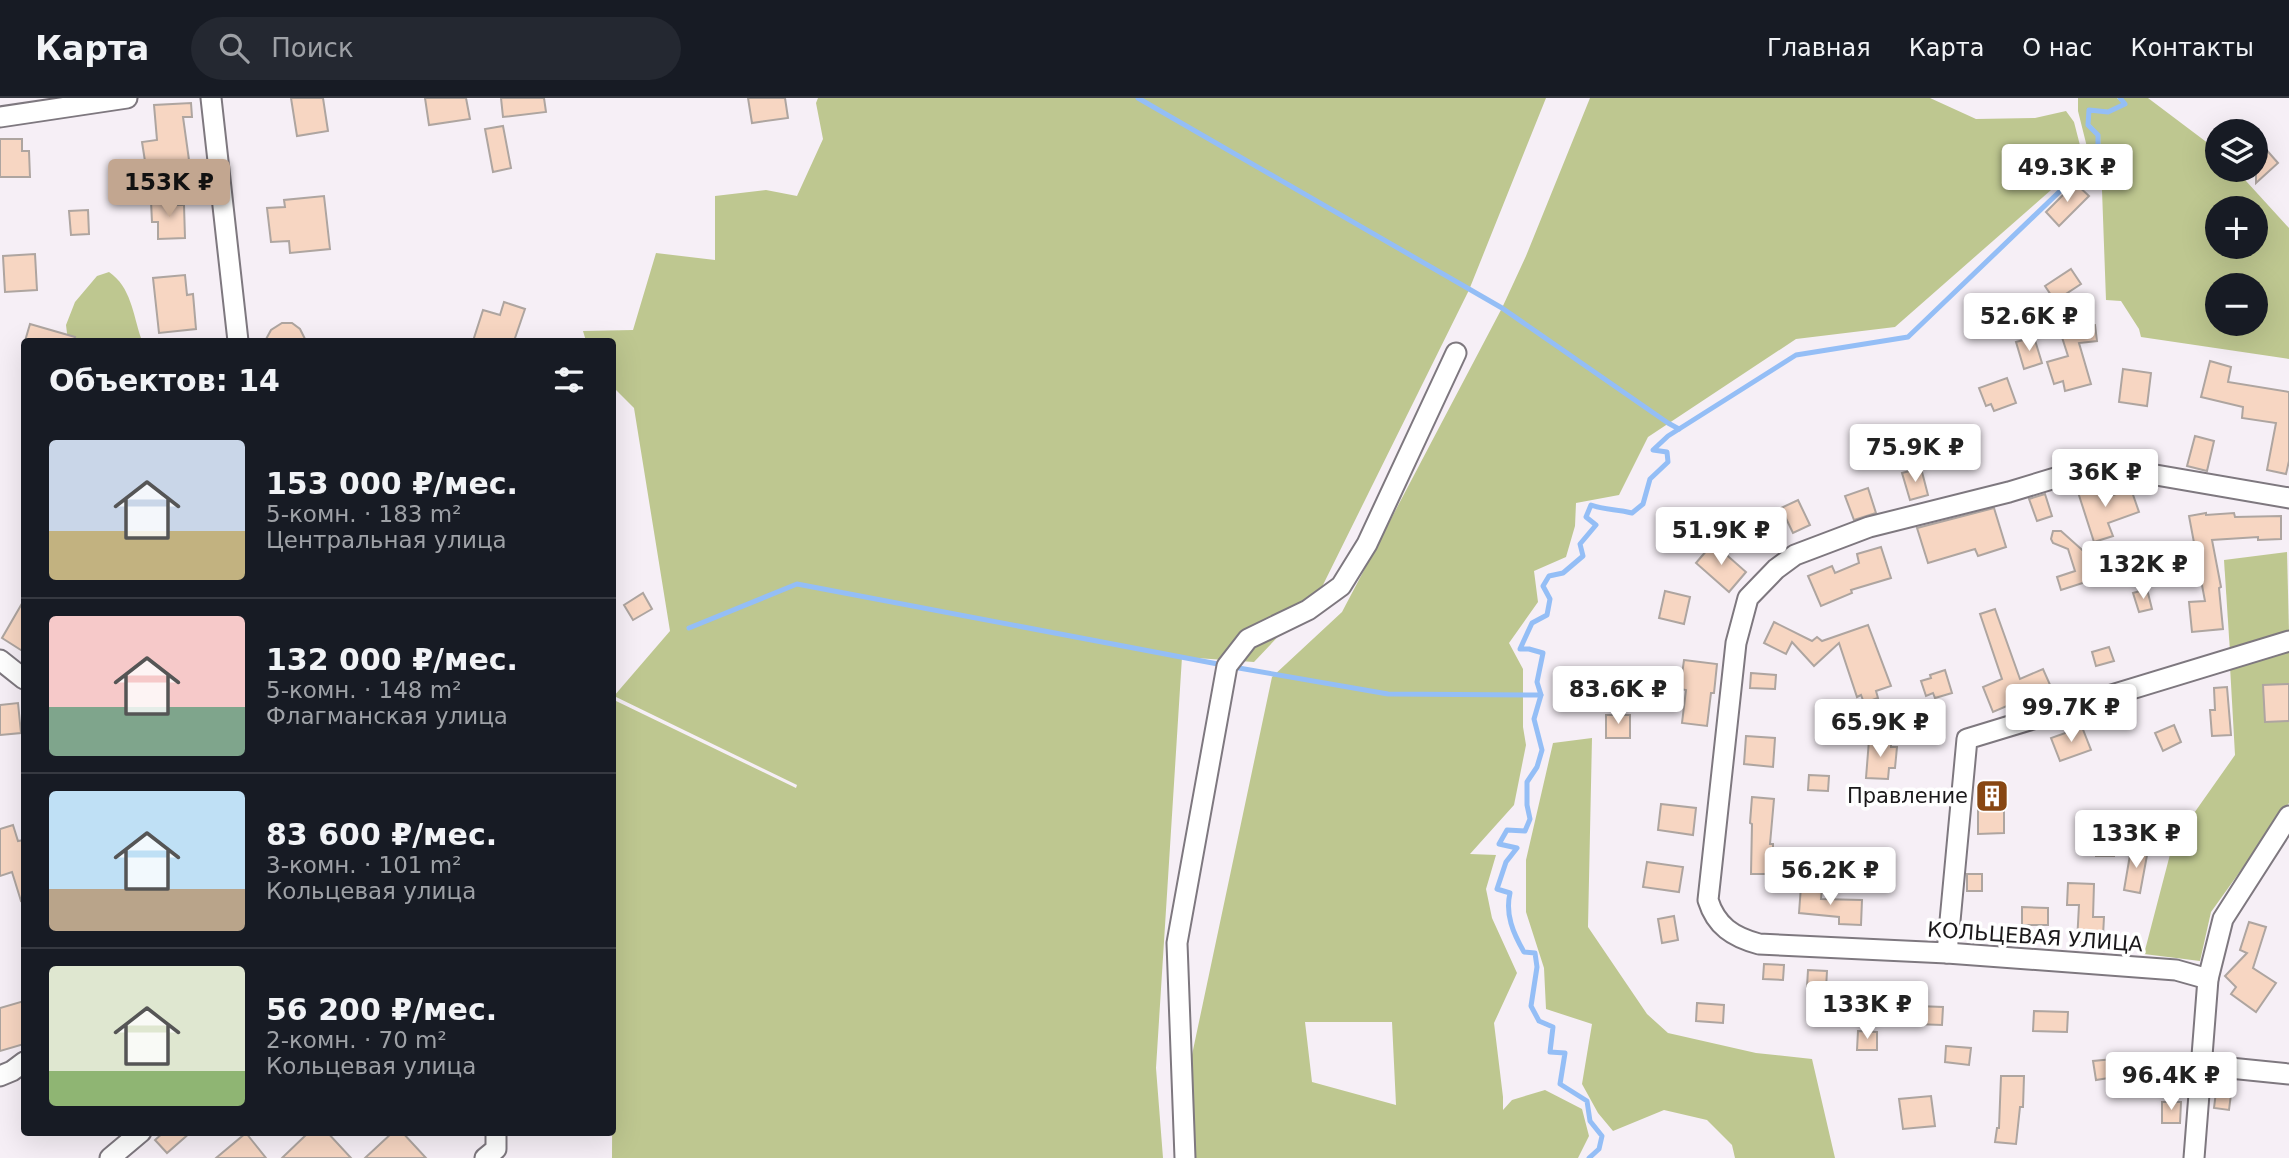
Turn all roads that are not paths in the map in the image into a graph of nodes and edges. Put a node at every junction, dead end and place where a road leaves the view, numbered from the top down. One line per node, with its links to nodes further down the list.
1 (127, 98): 3 (street)
2 (211, 98): 4 (street)
3 (0, 117)
4 (238, 338)
5 (1456, 353): 21 (street)
6 (2289, 498): 11 (street, КОЛЬЦЕВАЯ УЛИЦА)
7 (2289, 641): 11 (street)
8 (0, 660): 9 (street)
9 (21, 676)
10 (2289, 816): 12 (street)
11 (1947, 953): 12 (street, КОЛЬЦЕВАЯ УЛИЦА)
12 (2208, 979): 14 (street)
13 (21, 1064): 16 (street)
14 (2200, 1065): 15 (street); 22 (street)
15 (2289, 1074)
16 (0, 1076)
17 (136, 1136): 19 (street)
18 (496, 1136): 20 (street)
19 (110, 1158)
20 (485, 1158)
21 (1185, 1158)
22 (2194, 1158)

